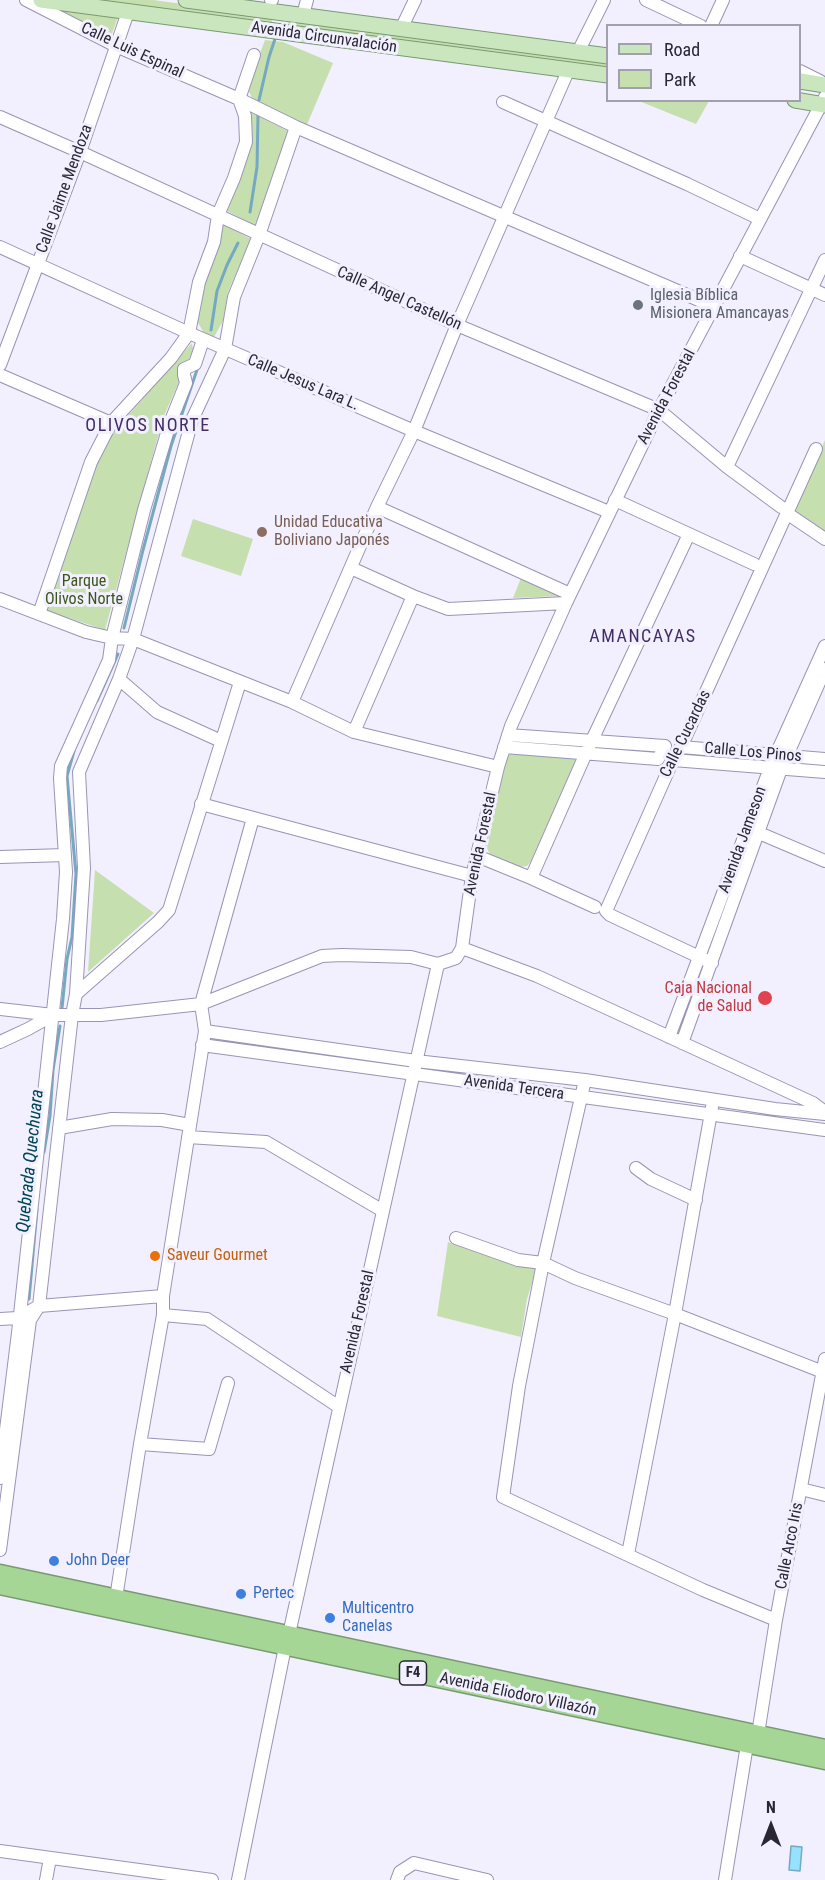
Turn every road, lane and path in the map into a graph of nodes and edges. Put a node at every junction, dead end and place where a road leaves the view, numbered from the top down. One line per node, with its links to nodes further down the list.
1 (26, 0): 14 (street, Calle Luis Espinal)
2 (41, 0): 10 (main road, Avenida Circunvalación)
3 (186, 0): 8 (main road, Avenida Circunvalación)
4 (415, 0): 13 (street)
5 (604, 0): 15 (street)
6 (646, 0): 11 (street)
7 (723, 0): 12 (street)
8 (214, 2): 9 (main road, Avenida Circunvalación)
9 (283, 7): 13 (main road, Avenida Circunvalación)
10 (128, 12): 14 (street, Calle Jaime Mendoza); 18 (main road, Avenida Circunvalación)
11 (697, 24)
12 (712, 24)
13 (401, 28): 15 (main road, Avenida Circunvalación)
14 (116, 46): 23 (street, Calle Luis Espinal); 30 (street, Calle Jaime Mendoza)
15 (578, 52): 17 (main road, Avenida Circunvalación)
16 (254, 55): 23 (street)
17 (606, 56)
18 (568, 71): 20 (main road, Avenida Circunvalación); 28 (street)
19 (801, 72): 22 (street)
20 (606, 75)
21 (801, 81): 22 (main road)
22 (825, 84)
23 (239, 99): 29 (street, Calle Luis Espinal); 31 (street)
24 (801, 101): 26 (main road)
25 (503, 102): 28 (street)
26 (824, 103): 33 (street, Avenida Forestal)
27 (0, 117): 30 (street, Calle Angel Castellón)
28 (547, 122): 32 (street); 33 (street)
29 (296, 127): 32 (street, Calle Luis Espinal); 34 (street)
30 (80, 152): 31 (street, Calle Angel Castellón); 38 (street, Calle Jaime Mendoza)
31 (218, 215): 34 (street, Calle Angel Castellón); 43 (street)
32 (506, 217): 41 (street, Calle Luis Espinal); 42 (street)
33 (760, 219): 36 (street, Avenida Forestal)
34 (259, 235): 42 (street, Calle Angel Castellón); 45 (street)
35 (0, 247): 38 (street, Calle Jesus Lara L.)
36 (740, 256): 39 (street); 41 (street, Avenida Forestal)
37 (825, 260): 39 (street)
38 (38, 264): 43 (street, Calle Jesus Lara L.); 46 (street, Calle Jaime Mendoza)
39 (812, 289): 40 (street); 52 (street)
40 (825, 295)
41 (715, 307): 48 (street, Avenida Forestal)
42 (457, 325): 48 (street, Calle Angel Castellón); 50 (street)
43 (189, 333): 44 (street, Calle Jesus Lara L.); 49 (street)
44 (203, 339): 45 (street, Calle Jesus Lara L.); 65 (street)
45 (225, 349): 50 (street, Calle Jesus Lara L.); 66 (street)
46 (0, 365)
47 (0, 375): 49 (street)
48 (659, 410): 52 (street, Calle Angel Castellón); 53 (street, Avenida Forestal)
49 (111, 423): 64 (street)
50 (414, 431): 54 (street); 56 (street, Calle Jesus Lara L.)
51 (816, 450): 55 (street, Calle Cucardas)
52 (727, 467): 55 (street, Calle Angel Castellón)
53 (615, 500): 56 (street, Avenida Forestal); 57 (street)
54 (377, 507): 60 (street); 62 (street)
55 (784, 510): 58 (street, Calle Angel Castellón); 76 (street, Calle Cucardas)
56 (609, 512): 62 (street, Avenida Forestal)
57 (689, 534): 59 (street); 75 (street)
58 (825, 539)
59 (754, 564)
60 (351, 568): 61 (street); 71 (street)
61 (413, 596): 62 (street); 72 (street)
62 (568, 598): 74 (street, Avenida Forestal)
63 (0, 599): 64 (street)
64 (39, 614): 65 (street)
65 (112, 638): 66 (street); 87 (street)
66 (133, 639): 69 (street); 70 (street)
67 (825, 646): 78 (street, Avenida Jameson)
68 (825, 669): 78 (street, Avenida Jameson)
69 (119, 679): 73 (street); 98 (street)
70 (240, 682): 71 (street); 73 (street)
71 (292, 702): 72 (street)
72 (354, 732): 81 (street)
73 (222, 741): 84 (street)
74 (506, 741): 75 (street); 77 (street); 81 (street, Avenida Forestal)
75 (592, 741): 77 (street); 77 (street)
76 (681, 747): 78 (street, Calle Los Pinos); 79 (street, Calle Cucardas)
77 (586, 753): 92 (street)
78 (781, 756): 80 (street, Calle Los Pinos); 82 (street, Avenida Jameson)
79 (673, 759): 82 (street, Calle Los Pinos); 95 (street, Calle Cucardas)
80 (825, 759)
81 (498, 767): 88 (street, Avenida Forestal)
82 (776, 769): 83 (street, Calle Los Pinos); 86 (street, Avenida Jameson)
83 (825, 772)
84 (201, 804): 85 (street); 98 (street)
85 (253, 818): 91 (street); 99 (street)
86 (753, 831): 90 (street); 95 (street, Avenida Jameson); 96 (street, Avenida Jameson)
87 (65, 855): 89 (street); 101 (street)
88 (477, 856): 91 (street, Avenida Forestal); 92 (street)
89 (0, 857)
90 (825, 861)
91 (472, 876): 94 (street, Avenida Forestal)
92 (531, 878): 93 (street)
93 (595, 907)
94 (462, 948): 97 (street); 104 (street)
95 (700, 958): 96 (street, Calle Cucardas); 104 (street, Avenida Jameson)
96 (712, 963): 106 (street, Avenida Jameson)
97 (438, 964): 99 (street); 108 (street, Avenida Forestal)
98 (76, 994): 102 (street)
99 (201, 1004): 102 (street); 103 (street)
100 (0, 1010): 101 (street)
101 (53, 1015): 102 (street); 105 (street); 127 (street)
102 (72, 1015): 115 (street)
103 (205, 1031): 107 (street); 108 (street, Avenida Tercera)
104 (669, 1037): 106 (street)
105 (0, 1042)
106 (682, 1043): 113 (street)
107 (202, 1045): 109 (street, Avenida Tercera); 117 (street)
108 (416, 1061): 109 (street, Avenida Forestal); 110 (street, Avenida Tercera)
109 (413, 1074): 111 (street, Avenida Tercera); 120 (street, Avenida Forestal)
110 (585, 1080): 111 (street); 112 (street, Avenida Tercera)
111 (582, 1097): 114 (street, Avenida Tercera); 122 (street)
112 (713, 1100): 113 (street, Avenida Tercera); 114 (street)
113 (825, 1113)
114 (711, 1114): 116 (street, Avenida Tercera); 119 (street)
115 (59, 1128): 117 (street); 124 (street)
116 (825, 1130)
117 (189, 1131): 120 (street); 123 (street)
118 (636, 1168): 119 (street)
119 (696, 1200): 125 (street)
120 (383, 1211): 132 (street, Avenida Forestal)
121 (456, 1238): 122 (street)
122 (543, 1263): 125 (street); 138 (street)
123 (163, 1296): 124 (street); 126 (street)
124 (39, 1306): 127 (street); 137 (street)
125 (675, 1314): 130 (street); 138 (street)
126 (163, 1315): 132 (street); 133 (street)
127 (18, 1318): 128 (street); 134 (street)
128 (0, 1319)
129 (825, 1359): 130 (street, Calle Arco Iris)
130 (823, 1372): 135 (street, Calle Arco Iris)
131 (228, 1383): 133 (street)
132 (339, 1407): 143 (street, Avenida Forestal)
133 (140, 1444): 141 (street)
134 (0, 1478)
135 (801, 1489): 136 (street); 142 (street, Calle Arco Iris)
136 (825, 1495)
137 (0, 1550)
138 (627, 1554): 142 (street)
139 (0, 1573): 141 (highway, Avenida Eliodoro Villazón / F4)
140 (0, 1586): 143 (highway, Avenida Eliodoro Villazón / F4)
141 (116, 1598): 143 (highway, Avenida Eliodoro Villazón / F4)
142 (776, 1620): 144 (street, Calle Arco Iris)
143 (287, 1640): 144 (highway, Avenida Eliodoro Villazón / F4); 151 (street, Avenida Forestal)
144 (752, 1739): 145 (highway, Avenida Eliodoro Villazón / F4); 146 (highway, Avenida Eliodoro Villazón / F4); 154 (street, Calle Arco Iris)
145 (825, 1748)
146 (825, 1761)
147 (0, 1851): 148 (street)
148 (50, 1857): 149 (street); 150 (street)
149 (46, 1880)
150 (212, 1880)
151 (238, 1880)
152 (397, 1880): 153 (street)
153 (487, 1880)
154 (725, 1880)

